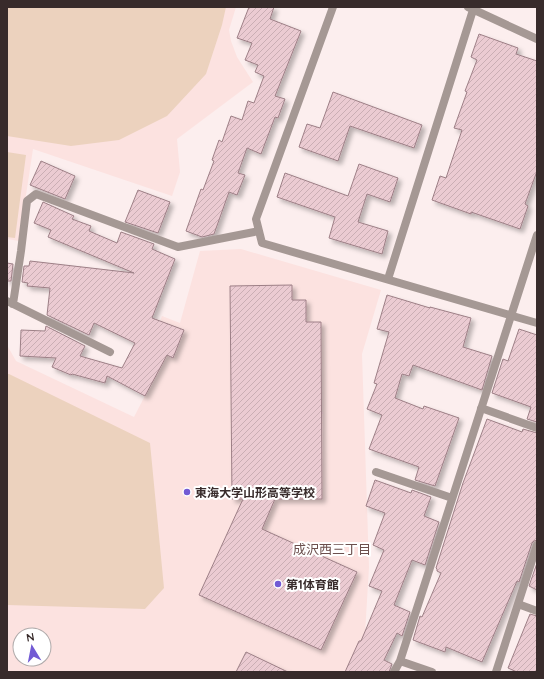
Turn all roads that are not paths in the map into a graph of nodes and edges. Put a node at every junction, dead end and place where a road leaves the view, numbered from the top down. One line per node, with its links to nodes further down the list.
1 (333, 7): 4 (lane)
2 (471, 8): 3 (lane); 6 (lane)
3 (537, 39)
4 (259, 231): 6 (lane); 7 (lane)
5 (537, 235): 8 (lane)
6 (388, 279): 8 (lane)
7 (10, 303): 10 (lane)
8 (511, 316): 9 (lane); 11 (lane)
9 (537, 323)
10 (110, 352)
11 (481, 408): 12 (lane); 14 (lane)
12 (537, 428)
13 (376, 472): 14 (lane)
14 (452, 498): 18 (lane)
15 (537, 545): 16 (lane)
16 (518, 604): 17 (lane); 21 (lane)
17 (537, 611)
18 (400, 661): 19 (lane); 20 (lane)
19 (394, 672)
20 (432, 672)
21 (496, 672)

